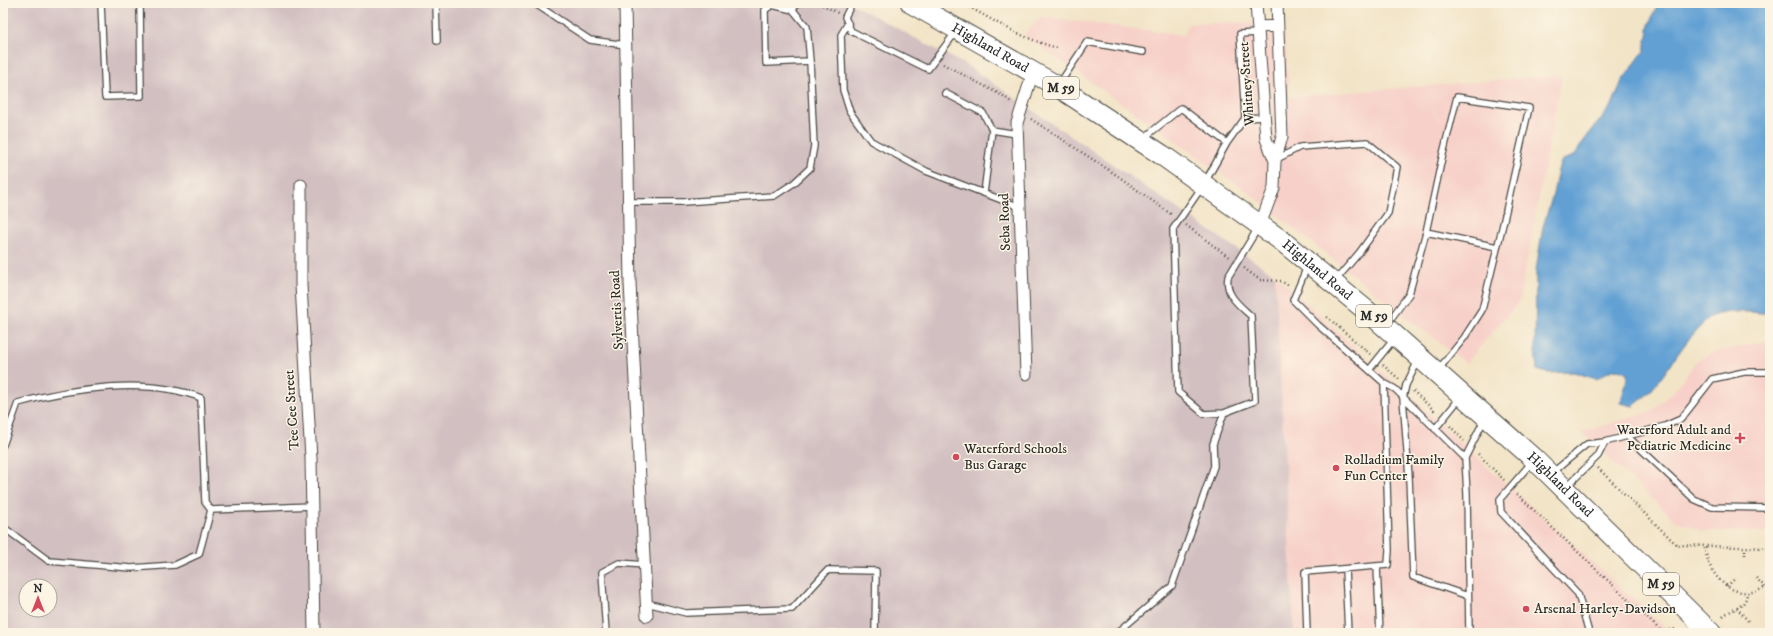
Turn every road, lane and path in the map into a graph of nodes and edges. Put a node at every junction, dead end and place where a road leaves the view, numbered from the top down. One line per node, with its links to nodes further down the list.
1 (101, 3): 2 (lane)
2 (140, 3)
3 (436, 3): 19 (lane)
4 (534, 3): 20 (lane)
5 (625, 3): 20 (street, Sylvertis Road)
6 (797, 3): 13 (lane)
7 (819, 3): 14 (path)
8 (852, 3): 14 (lane)
9 (911, 3): 17 (highway, Highland Road / M 59)
10 (962, 3): 21 (path)
11 (1256, 3): 18 (street, Whitney Street)
12 (1277, 3): 16 (street, Whitney Street)
13 (793, 10): 24 (lane); 24 (lane)
14 (845, 17): 15 (lane)
15 (848, 23): 23 (lane); 38 (lane)
16 (1278, 26): 18 (street); 35 (street, Whitney Street)
17 (958, 29): 23 (lane); 25 (highway, Highland Road / M 59)
18 (1258, 30): 29 (street, Whitney Street); 30 (lane)
19 (437, 41)
20 (626, 45): 39 (street, Sylvertis Road)
21 (1058, 48)
22 (1142, 52): 26 (lane)
23 (934, 61): 28 (path)
24 (810, 62): 39 (lane)
25 (1033, 72): 26 (highway, Highland Road / M 59); 28 (street, Seba Road)
26 (1057, 86): 33 (highway, Highland Road / M 59)
27 (945, 93): 31 (lane)
28 (1021, 111): 32 (street, Seba Road); 41 (path)
29 (1264, 117): 30 (lane); 35 (street, Whitney Street)
30 (1245, 118): 34 (lane)
31 (992, 130): 32 (lane); 38 (lane)
32 (1017, 134): 40 (street, Seba Road)
33 (1140, 141): 34 (lane); 36 (highway, Highland Road / M 59)
34 (1227, 144): 36 (lane)
35 (1275, 161): 42 (street, Whitney Street); 47 (lane)
36 (1204, 184): 41 (lane); 42 (highway, Highland Road / M 59)
37 (301, 185): 75 (street, Tee Cee Street)
38 (984, 193): 40 (lane)
39 (628, 202): 83 (street, Sylvertis Road)
40 (1020, 207): 56 (street, Seba Road)
41 (1179, 220): 46 (path); 61 (lane)
42 (1260, 225): 45 (highway, Highland Road / M 59); 46 (lane)
43 (1426, 232): 44 (lane); 44 (lane); 50 (lane)
44 (1497, 247): 54 (lane)
45 (1309, 263): 47 (highway, Highland Road / M 59); 48 (lane)
46 (1236, 264): 48 (path); 61 (lane)
47 (1333, 283): 50 (highway, Highland Road / M 59)
48 (1296, 293): 53 (lane)
49 (1324, 315): 52 (path)
50 (1390, 331): 51 (highway, Highland Road / M 59); 52 (lane)
51 (1420, 358): 54 (highway, Highland Road / M 59); 58 (lane)
52 (1377, 360): 53 (lane); 58 (path)
53 (1369, 370): 57 (lane)
54 (1436, 372): 59 (highway, Highland Road / M 59)
55 (1770, 372): 65 (lane)
56 (1026, 374)
57 (1384, 383): 60 (lane); 84 (lane)
58 (1406, 384): 60 (lane); 63 (path)
59 (1462, 395): 62 (highway, Highland Road / M 59); 63 (lane)
60 (1403, 398): 64 (lane); 92 (lane)
61 (1224, 413): 103 (lane)
62 (1486, 417): 68 (lane); 70 (highway, Highland Road / M 59)
63 (1443, 419): 64 (lane); 68 (path)
64 (1435, 429): 69 (lane)
65 (1627, 436): 66 (lane); 76 (lane)
66 (1605, 442): 72 (lane); 74 (lane)
67 (3, 445): 77 (lane)
68 (1470, 446): 69 (lane); 73 (path)
69 (1465, 458): 92 (lane)
70 (1534, 459): 72 (highway, Highland Road / M 59); 73 (lane)
71 (1596, 466): 79 (path)
72 (1550, 475): 74 (highway, Highland Road / M 59)
73 (1510, 487): 99 (path); 108 (lane)
74 (1565, 489): 109 (highway, Highland Road / M 59)
75 (312, 506): 77 (lane); 100 (street, Tee Cee Street)
76 (1770, 508)
77 (211, 510): 78 (lane)
78 (3, 527)
79 (1705, 547): 80 (path); 89 (path)
80 (1745, 547): 81 (path); 82 (path)
81 (1770, 548)
82 (1745, 559)
83 (645, 565): 93 (street, Sylvertis Road); 101 (lane)
84 (1377, 566): 85 (lane); 106 (lane)
85 (1345, 569): 104 (lane); 105 (lane)
86 (1736, 578): 89 (path)
87 (1756, 578): 90 (path)
88 (1770, 584): 90 (path)
89 (1727, 586): 91 (path)
90 (1765, 587): 91 (path)
91 (1747, 592): 94 (path)
92 (1468, 596): 107 (lane)
93 (647, 603): 95 (street, Sylvertis Road); 102 (lane)
94 (1737, 608): 96 (path); 97 (path)
95 (648, 616)
96 (1723, 616)
97 (1748, 621)
98 (1676, 629): 99 (path)
99 (1662, 632)
100 (314, 633)
101 (606, 633)
102 (875, 633)
103 (1117, 633)
104 (1307, 633)
105 (1348, 633)
106 (1380, 633)
107 (1470, 633)
108 (1589, 633)
109 (1711, 633)

